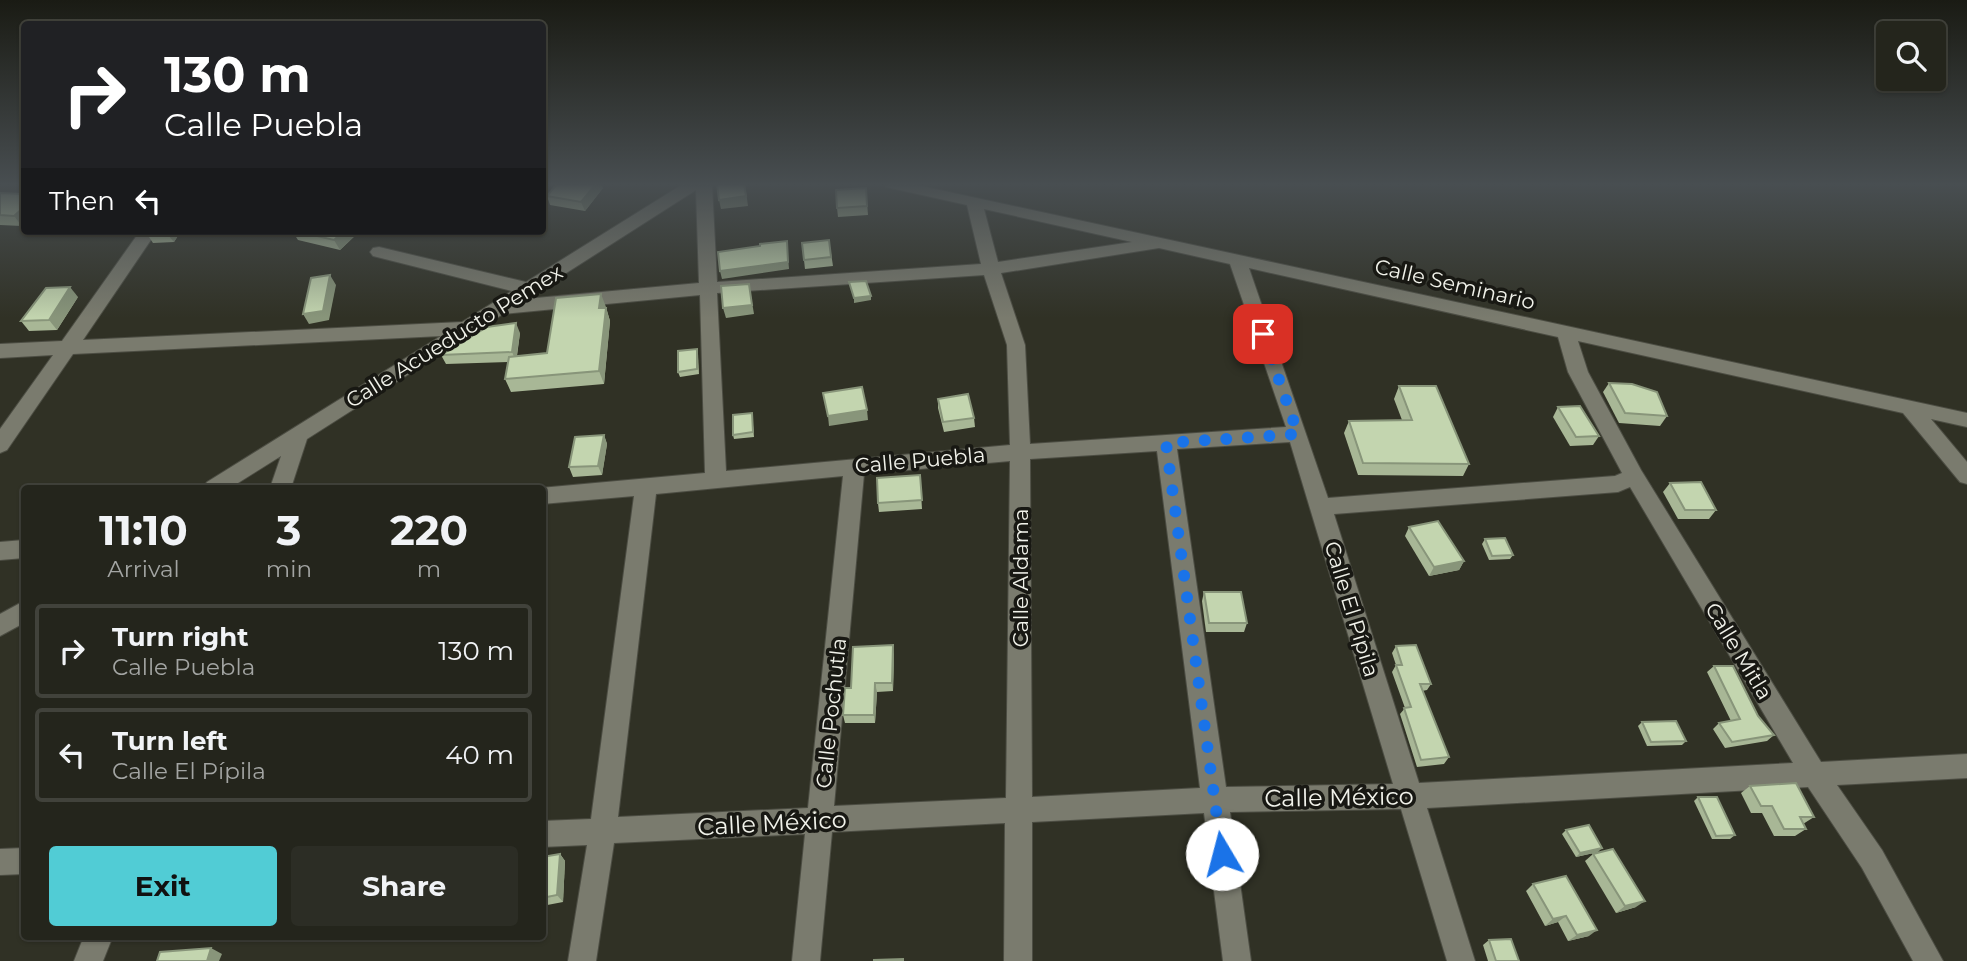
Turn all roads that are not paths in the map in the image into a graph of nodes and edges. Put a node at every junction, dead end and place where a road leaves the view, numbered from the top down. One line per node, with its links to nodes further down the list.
1 (624, 229): 11 (street, Calle Acueducto Pemex)
2 (706, 229): 10 (street)
3 (981, 229): 9 (street, Calle Aldama)
4 (1105, 229): 6 (street, Calle Seminario)
5 (146, 235): 15 (street)
6 (1167, 242): 8 (street, Calle Seminario); 9 (street)
7 (379, 252): 11 (street)
8 (1237, 259): 14 (street, Calle Seminario); 20 (street, Calle El Pípila)
9 (991, 269): 10 (street); 23 (street, Calle Aldama)
10 (708, 288): 12 (street); 27 (street)
11 (529, 289): 12 (street, Calle Acueducto Pemex)
12 (498, 308): 13 (street, Calle Acueducto Pemex)
13 (471, 328): 15 (street); 19 (street, Calle Acueducto Pemex)
14 (1566, 332): 17 (street, Calle Seminario); 25 (street, Calle Mitla)
15 (66, 349): 16 (street); 22 (street)
16 (0, 351)
17 (1910, 408): 18 (street, Calle Seminario); 26 (street)
18 (1967, 420)
19 (299, 432): 28 (street, Calle Acueducto Pemex); 29 (street)
20 (1298, 434): 21 (street, Calle Puebla); 32 (street, Calle El Pípila)
21 (1166, 443): 23 (street, Calle Puebla); 40 (street)
22 (0, 445)
23 (1020, 452): 24 (street, Calle Puebla); 41 (street, Calle Aldama)
24 (854, 466): 27 (street, Calle Puebla); 42 (street, Calle Pochutla)
25 (1634, 476): 32 (street); 38 (street, Calle Mitla)
26 (1967, 476)
27 (716, 478): 30 (street, Calle Puebla)
28 (219, 485)
29 (282, 485)
30 (646, 486): 31 (street, Calle Puebla); 43 (street)
31 (546, 496)
32 (1320, 507): 39 (street, Calle El Pípila)
33 (21, 549): 34 (street)
34 (0, 551)
35 (21, 613): 36 (street)
36 (0, 626)
37 (1967, 766): 38 (street, Calle México)
38 (1814, 774): 39 (street, Calle México); 54 (street, Calle Mitla)
39 (1410, 796): 40 (street, Calle México); 53 (street, Calle El Pípila)
40 (1214, 800): 41 (street, Calle México); 52 (street)
41 (1020, 811): 42 (street, Calle México); 51 (street, Calle Aldama)
42 (820, 820): 43 (street, Calle México); 50 (street, Calle Pochutla)
43 (603, 831): 44 (street, Calle México); 49 (street)
44 (546, 834)
45 (21, 861): 46 (street)
46 (0, 862)
47 (97, 940): 48 (street)
48 (88, 961)
49 (582, 961)
50 (806, 961)
51 (1018, 961)
52 (1237, 961)
53 (1461, 961)
54 (1929, 961)

